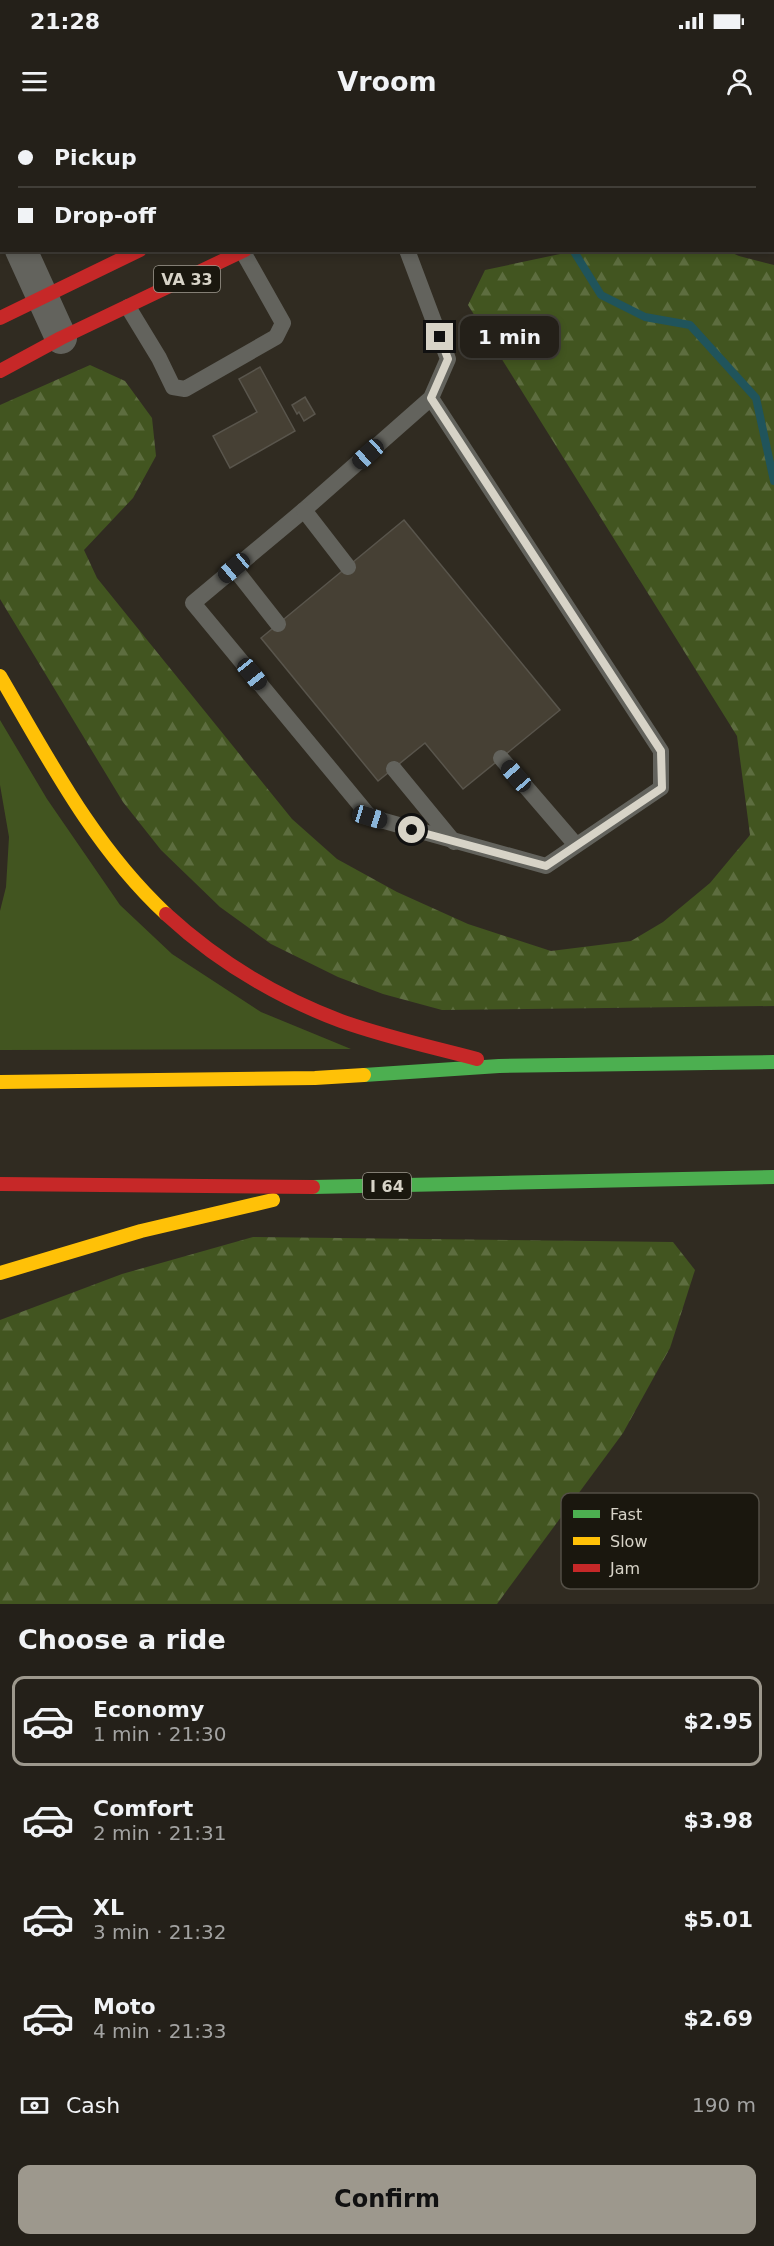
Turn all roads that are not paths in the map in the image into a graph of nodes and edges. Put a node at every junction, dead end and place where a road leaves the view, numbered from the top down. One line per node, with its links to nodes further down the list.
1 (22, 252): 6 (street)
2 (136, 252): 6 (main road, VA 33)
3 (242, 252): 7 (main road, VA 33)
4 (245, 252): 7 (lane)
5 (407, 252): 11 (lane)
6 (42, 297): 8 (main road, VA 33); 9 (street)
7 (128, 307): 9 (main road, VA 33)
8 (0, 318)
9 (61, 339): 10 (main road, VA 33)
10 (0, 371)
11 (431, 398): 12 (lane); 20 (lane)
12 (304, 510): 13 (lane); 14 (lane)
13 (348, 567)
14 (234, 568): 15 (lane); 19 (lane)
15 (278, 624)
16 (0, 676): 22 (main road)
17 (501, 758): 20 (lane)
18 (394, 768): 19 (lane)
19 (454, 842): 20 (lane)
20 (576, 845)
21 (774, 1062): 22 (main road)
22 (499, 1066): 23 (main road)
23 (0, 1082)
24 (774, 1177): 26 (main road, I 64)
25 (0, 1184): 26 (main road, I 64)
26 (326, 1188): 27 (main road)
27 (0, 1273)

